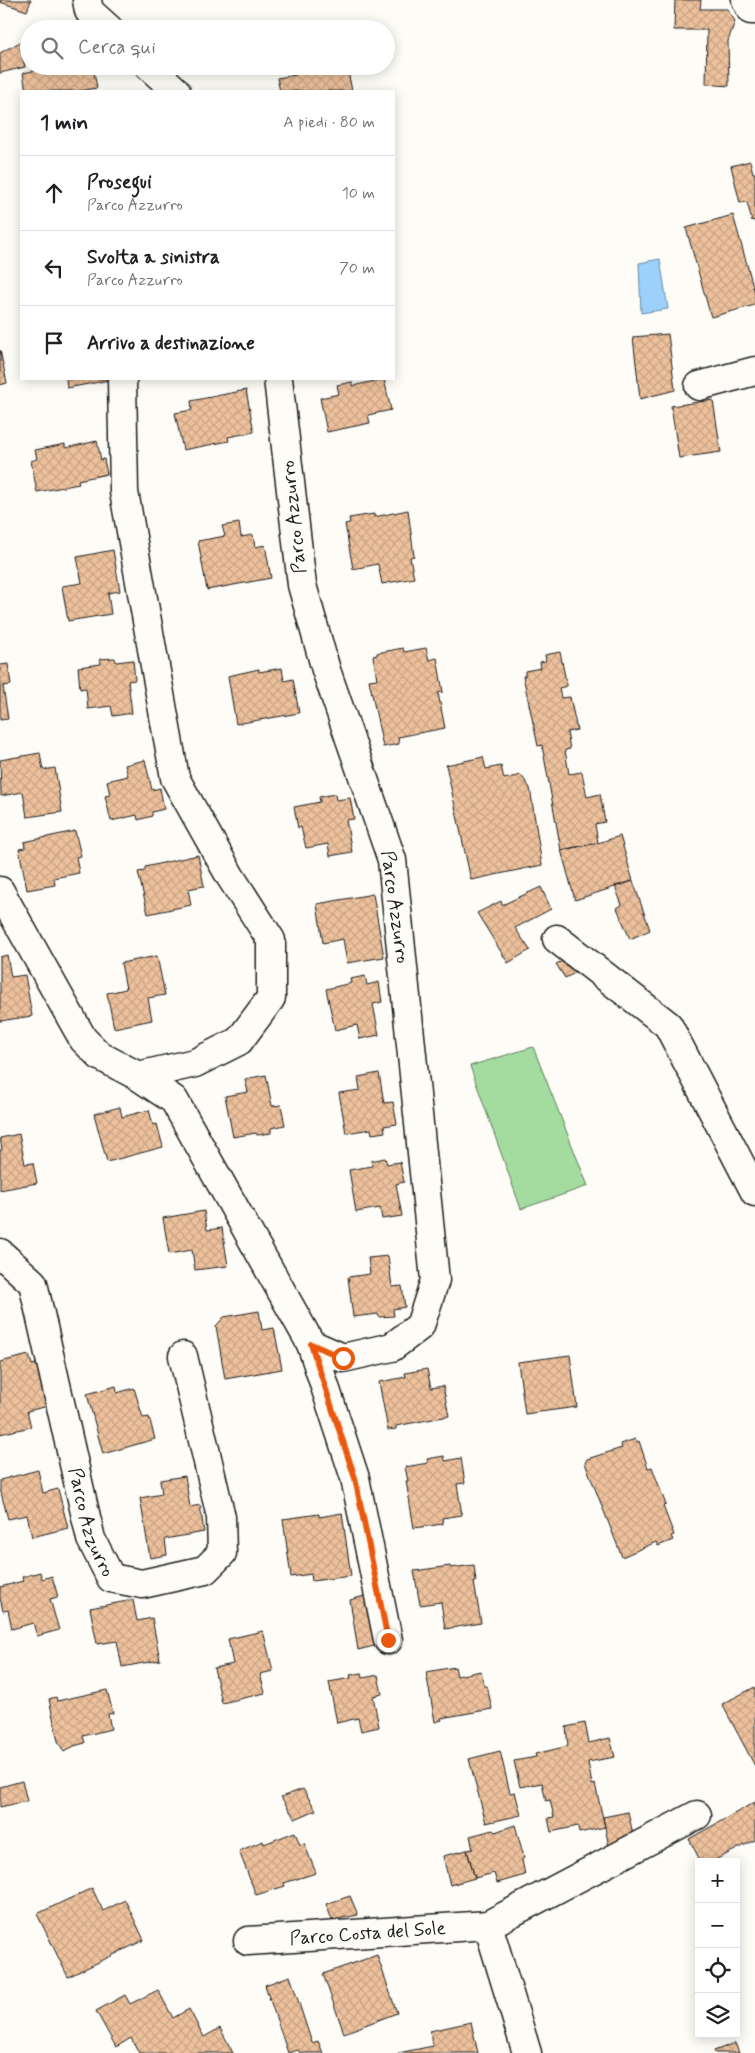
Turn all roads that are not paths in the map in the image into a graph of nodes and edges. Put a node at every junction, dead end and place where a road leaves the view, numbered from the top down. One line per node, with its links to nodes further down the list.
1 (87, 0): 4 (street)
2 (746, 0): 3 (street)
3 (755, 10)
4 (100, 20)
5 (755, 371): 8 (street)
6 (122, 380): 11 (street)
7 (278, 380): 14 (street, Parco Azzurro)
8 (698, 386)
9 (0, 892): 11 (street)
10 (557, 939): 12 (street)
11 (138, 1076): 14 (street)
12 (755, 1192)
13 (0, 1253): 15 (street, Parco Azzurro)
14 (311, 1344): 16 (street)
15 (183, 1356)
16 (388, 1640)
17 (697, 1815): 18 (street, Parco Costa del Sole)
18 (488, 1925): 19 (street, Parco Costa del Sole); 20 (street)
19 (248, 1941)
20 (527, 2053)

